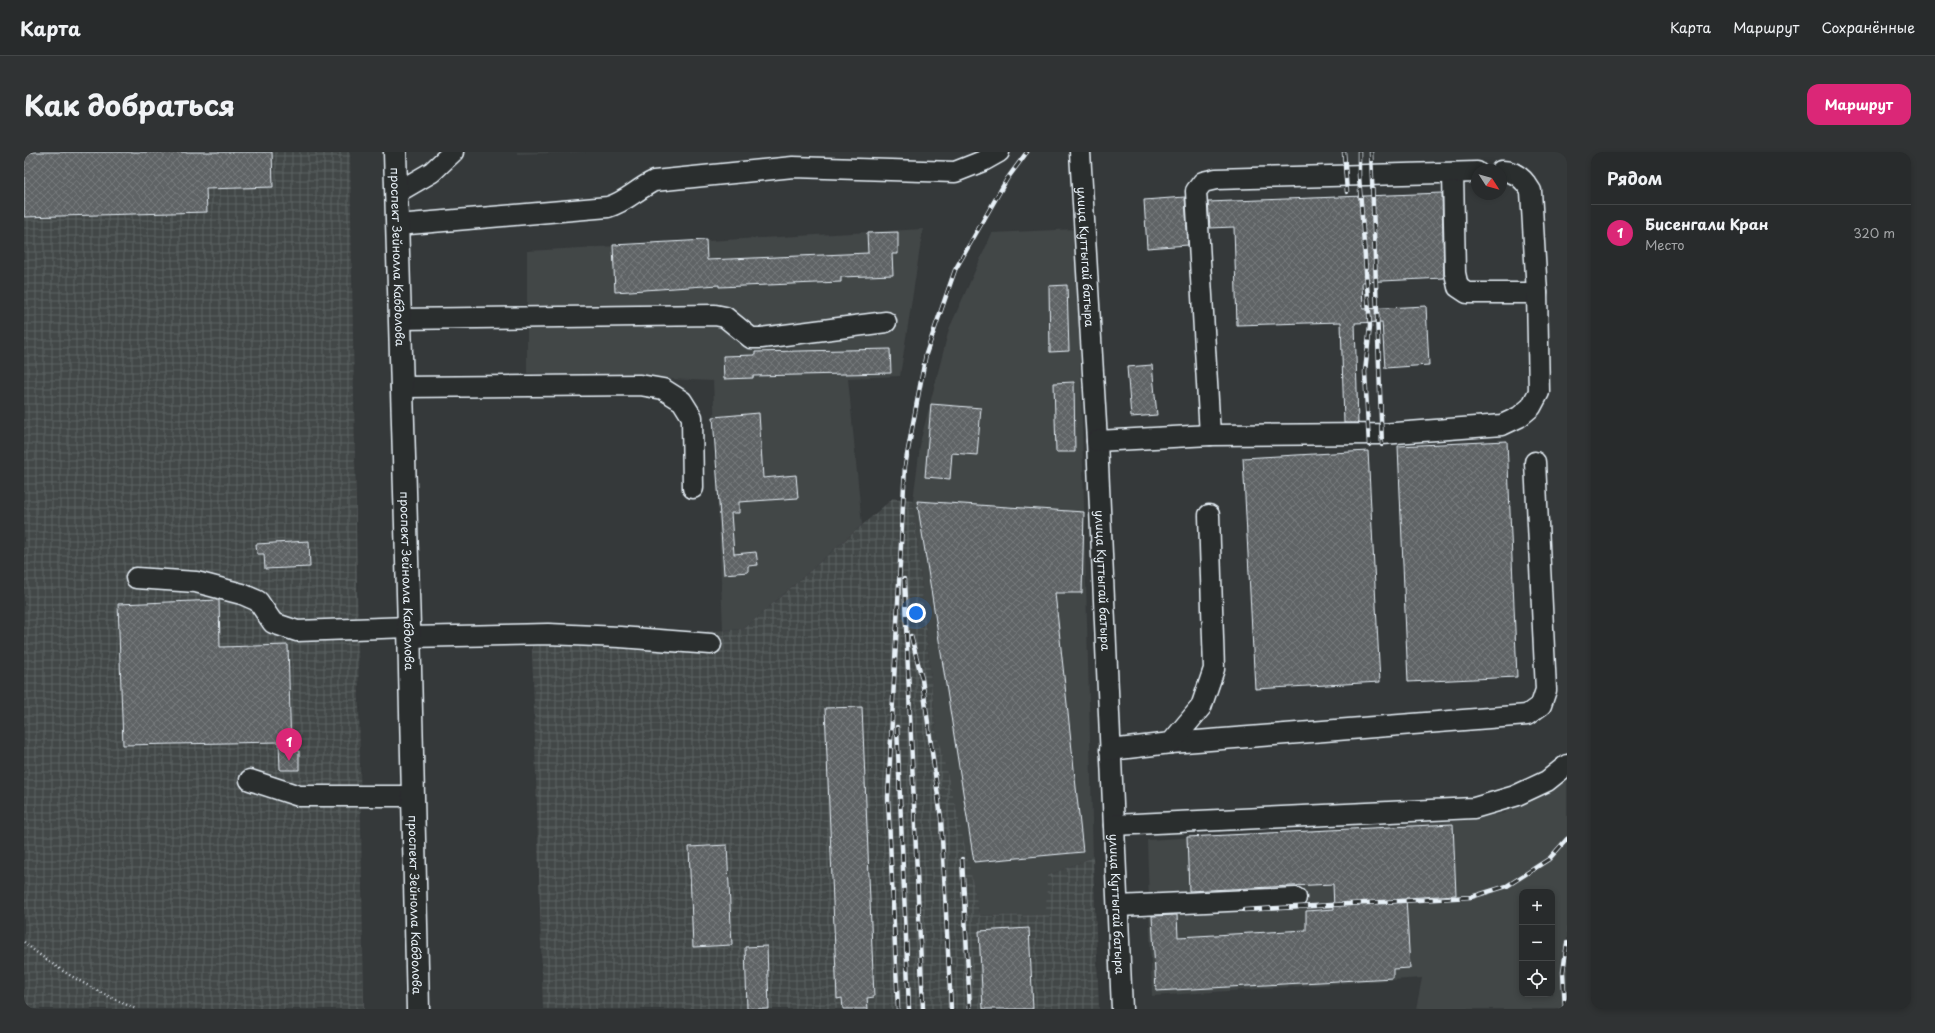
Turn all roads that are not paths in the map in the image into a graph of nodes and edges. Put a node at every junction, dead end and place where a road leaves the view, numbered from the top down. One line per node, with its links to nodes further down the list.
1 (395, 152): 8 (main road, проспект Зейнолла Кабдолова)
2 (453, 152): 8 (street)
3 (999, 152): 9 (street)
4 (1080, 152): 15 (street, улица Куттыгай батыра)
5 (1471, 172): 7 (street)
6 (1507, 172): 10 (street)
7 (1453, 173): 10 (street); 14 (street)
8 (396, 193): 9 (main road, проспект Зейнолла Кабдолова)
9 (397, 224): 11 (main road, проспект Зейнолла Кабдолова)
10 (1536, 293): 14 (street)
11 (400, 319): 12 (street); 13 (main road, проспект Зейнолла Кабдолова)
12 (886, 322)
13 (401, 387): 17 (street); 20 (main road, проспект Зейнолла Кабдолова)
14 (1210, 435): 15 (street)
15 (1097, 441): 23 (street, улица Куттыгай батыра)
16 (1535, 462): 22 (street)
17 (693, 488)
18 (1208, 515): 22 (street)
19 (136, 578): 20 (street)
20 (409, 632): 21 (street); 26 (main road, проспект Зейнолла Кабдолова)
21 (711, 644)
22 (1171, 743): 23 (street)
23 (1110, 750): 27 (street, улица Куттыгай батыра)
24 (1567, 765): 27 (street)
25 (250, 780): 26 (street)
26 (413, 796): 30 (main road, проспект Зейнолла Кабдолова)
27 (1114, 825): 29 (street, улица Куттыгай батыра)
28 (1296, 898): 29 (street)
29 (1118, 906): 31 (street, улица Куттыгай батыра)
30 (418, 1009)
31 (1122, 1009)

